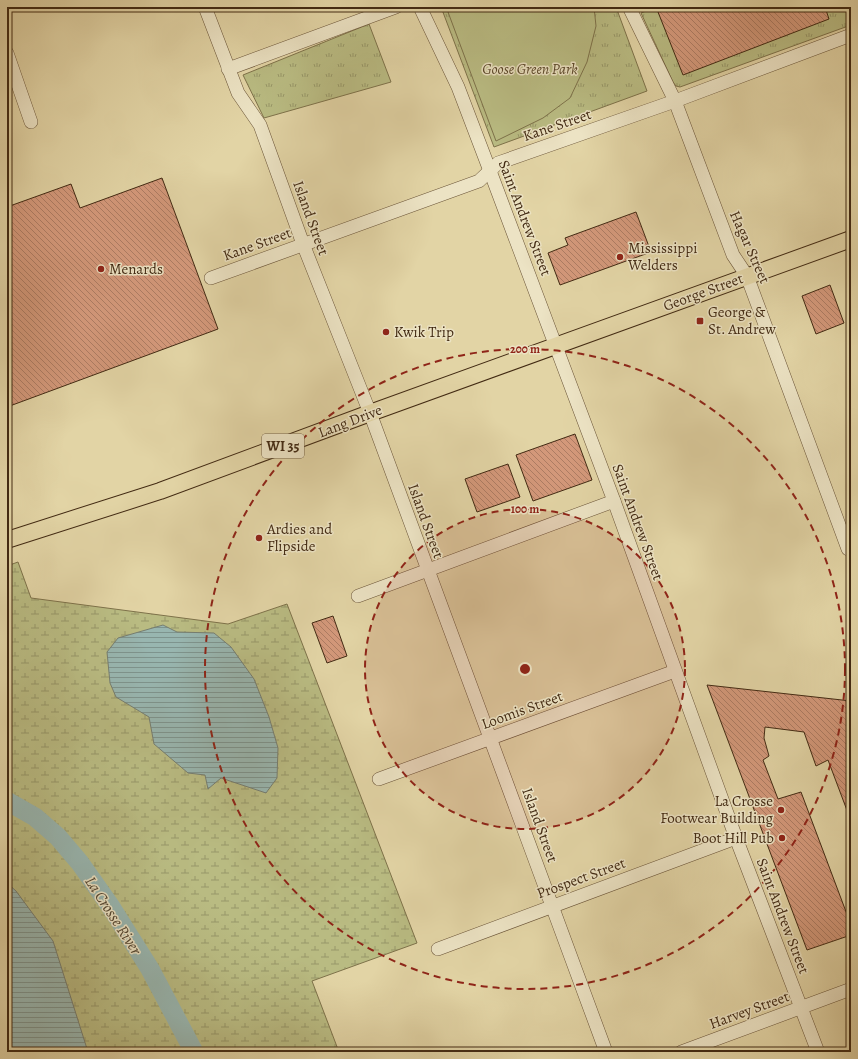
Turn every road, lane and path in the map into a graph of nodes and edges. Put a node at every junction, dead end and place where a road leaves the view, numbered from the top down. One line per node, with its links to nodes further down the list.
1 (205, 7): 7 (street, Island Street)
2 (396, 7): 7 (street)
3 (420, 7): 10 (street, Saint Andrew Street)
4 (629, 7): 8 (street, Hagar Street)
5 (851, 35): 8 (street, Kane Street)
6 (7, 54): 9 (street)
7 (228, 69): 12 (street, Island Street)
8 (675, 101): 10 (street, Kane Street); 13 (street, Hagar Street)
9 (31, 122)
10 (490, 171): 12 (street, Kane Street); 15 (street, Saint Andrew Street)
11 (851, 240): 13 (main road, George Street / WI 35)
12 (303, 244): 14 (street, Kane Street); 16 (street, Island Street)
13 (747, 276): 15 (main road, George Street / WI 35); 19 (street, Hagar Street)
14 (211, 278)
15 (556, 346): 16 (main road, Lang Drive / WI 35); 17 (street, Saint Andrew Street)
16 (370, 413): 18 (main road, Lang Drive / WI 35); 20 (street, Island Street)
17 (614, 501): 20 (street); 22 (street, Saint Andrew Street)
18 (7, 540)
19 (848, 549)
20 (427, 570): 21 (street); 23 (street, Island Street)
21 (358, 596)
22 (675, 671): 23 (street, Loomis Street); 25 (street, Saint Andrew Street)
23 (491, 738): 24 (street, Loomis Street); 26 (street, Island Street)
24 (379, 780)
25 (736, 838): 26 (street, Prospect Street); 29 (street, Saint Andrew Street)
26 (552, 906): 27 (street, Prospect Street); 30 (street, Island Street)
27 (438, 949)
28 (851, 989): 29 (street, Harvey Street)
29 (801, 1007): 31 (street, Harvey Street); 32 (street, Saint Andrew Street)
30 (606, 1052)
31 (681, 1052)
32 (818, 1052)

